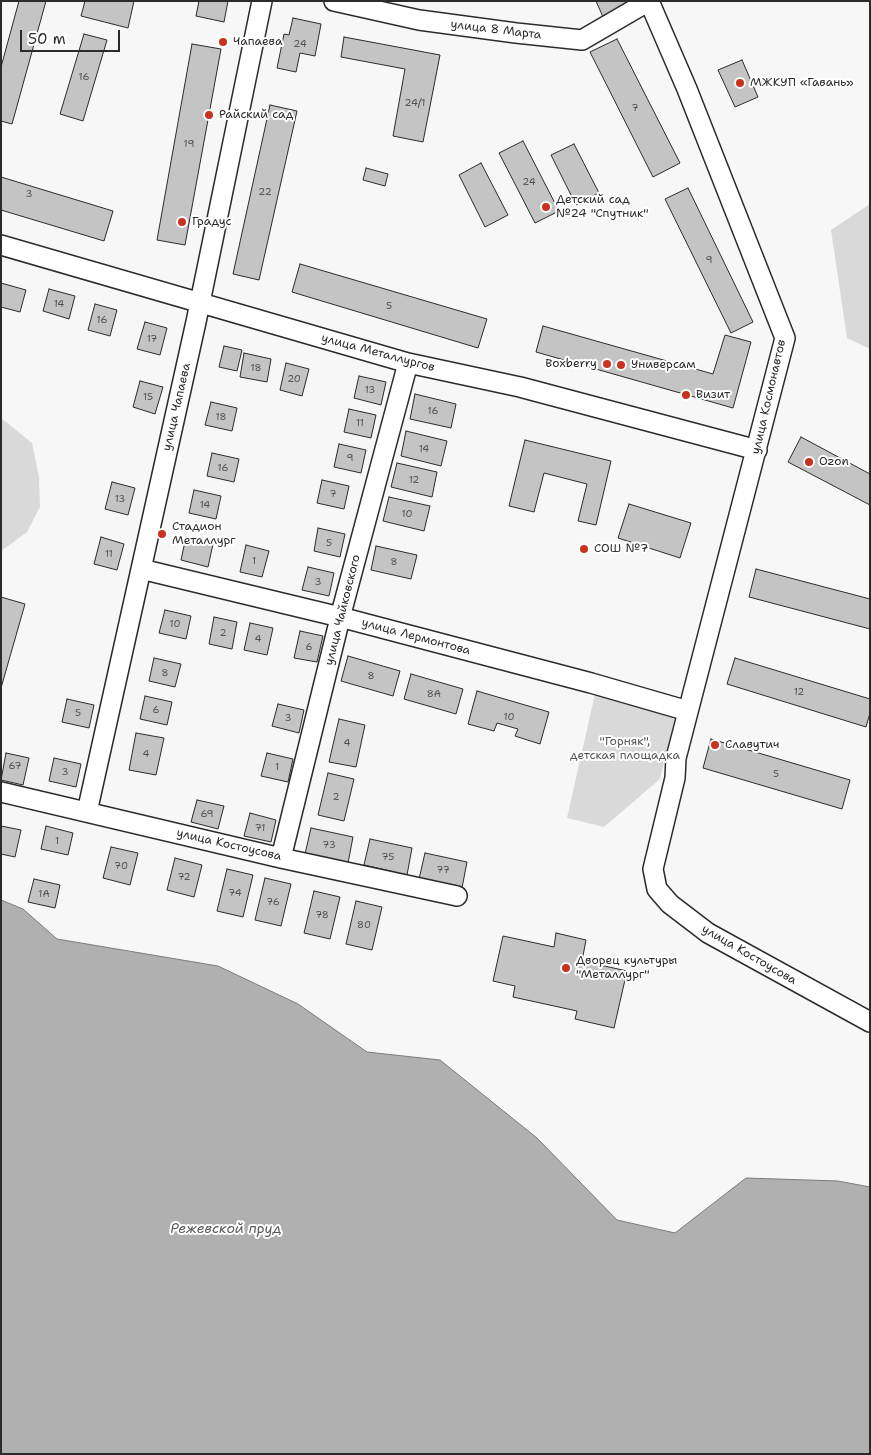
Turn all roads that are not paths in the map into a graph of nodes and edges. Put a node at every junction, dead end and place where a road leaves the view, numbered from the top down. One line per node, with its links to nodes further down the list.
1 (262, 1): 5 (street, улица Чапаева)
2 (334, 1): 3 (street, улица 8 Марта)
3 (649, 1): 7 (street, улица Космонавтов)
4 (1, 245): 5 (street, улица Металлургов)
5 (200, 302): 6 (street, улица Металлургов); 8 (street, улица Чапаева)
6 (408, 363): 7 (street, улица Металлургов); 9 (street, улица Чайковского)
7 (757, 450): 10 (street, улица Космонавтов)
8 (141, 569): 9 (street, улица Лермонтова); 13 (street, улица Чапаева)
9 (340, 617): 10 (street, улица Лермонтова); 14 (street, улица Чайковского)
10 (688, 711): 11 (street, улица Космонавтов)
11 (675, 778): 16 (street, улица Костоусова)
12 (1, 792): 13 (street, улица Костоусова)
13 (87, 812): 14 (street, улица Костоусова)
14 (281, 858): 15 (street, улица Костоусова)
15 (457, 896)
16 (870, 1022)

